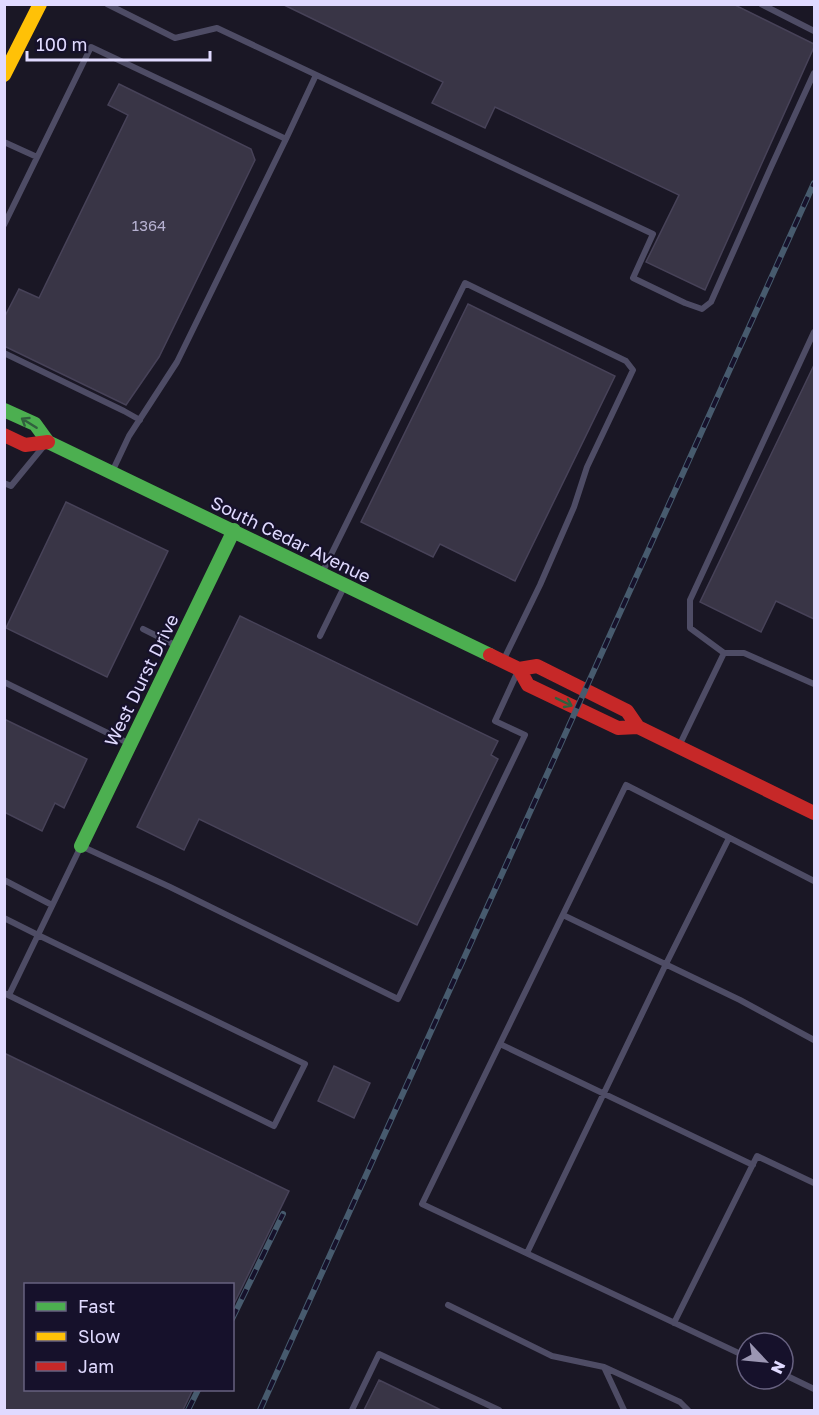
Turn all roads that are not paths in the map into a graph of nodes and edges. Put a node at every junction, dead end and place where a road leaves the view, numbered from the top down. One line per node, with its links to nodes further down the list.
1 (40, 4): 6 (main road)
2 (107, 4): 7 (lane)
3 (761, 4): 4 (lane)
4 (814, 31)
5 (814, 73): 7 (lane)
6 (4, 75)
7 (316, 75): 8 (lane)
8 (286, 139): 10 (lane); 15 (lane)
9 (4, 142): 10 (lane)
10 (38, 157): 11 (lane)
11 (4, 225)
12 (814, 332): 26 (lane)
13 (4, 353): 15 (lane)
14 (4, 410): 17 (main road, South Cedar Avenue, one-way to 14)
15 (140, 420): 18 (lane)
16 (4, 435): 17 (main road, South Cedar Avenue)
17 (48, 442): 18 (main road, South Cedar Avenue); 19 (lane)
18 (112, 472): 20 (main road, South Cedar Avenue)
19 (4, 483)
20 (234, 530): 21 (main road, South Cedar Avenue); 25 (main road, West Durst Drive)
21 (322, 574): 22 (main road, South Cedar Avenue); 27 (lane)
22 (345, 585): 24 (lane); 27 (main road, South Cedar Avenue)
23 (143, 629): 25 (lane)
24 (320, 636)
25 (178, 646): 32 (main road, West Durst Drive)
26 (724, 653): 30 (lane); 33 (lane)
27 (502, 661): 28 (main road, South Cedar Avenue)
28 (519, 669): 31 (main road, South Cedar Avenue, one-way to 31); 31 (main road, South Cedar Avenue); 36 (lane)
29 (4, 682): 32 (lane)
30 (814, 684)
31 (638, 727): 33 (main road, South Cedar Avenue)
32 (130, 744): 36 (main road, West Durst Drive)
33 (678, 747): 34 (main road, South Cedar Avenue)
34 (814, 813)
35 (729, 838): 38 (lane); 40 (lane); 43 (lane)
36 (81, 846): 39 (lane)
37 (4, 880): 39 (lane)
38 (814, 881)
39 (52, 905): 42 (lane)
40 (563, 915): 43 (lane); 46 (lane)
41 (4, 918): 42 (lane)
42 (38, 935): 44 (lane); 44 (lane)
43 (666, 964): 45 (lane); 47 (lane)
44 (7, 994)
45 (814, 1040)
46 (500, 1044): 47 (lane); 50 (lane)
47 (604, 1093): 48 (lane); 50 (lane)
48 (753, 1164): 49 (lane); 52 (lane)
49 (814, 1183)
50 (527, 1253): 52 (lane)
51 (448, 1305): 54 (lane)
52 (674, 1323): 53 (lane)
53 (735, 1351)
54 (604, 1367): 59 (lane); 60 (lane)
55 (795, 1380): 56 (lane)
56 (814, 1389)
57 (352, 1410): 58 (lane)
58 (499, 1410)
59 (624, 1410)
60 (688, 1410)

